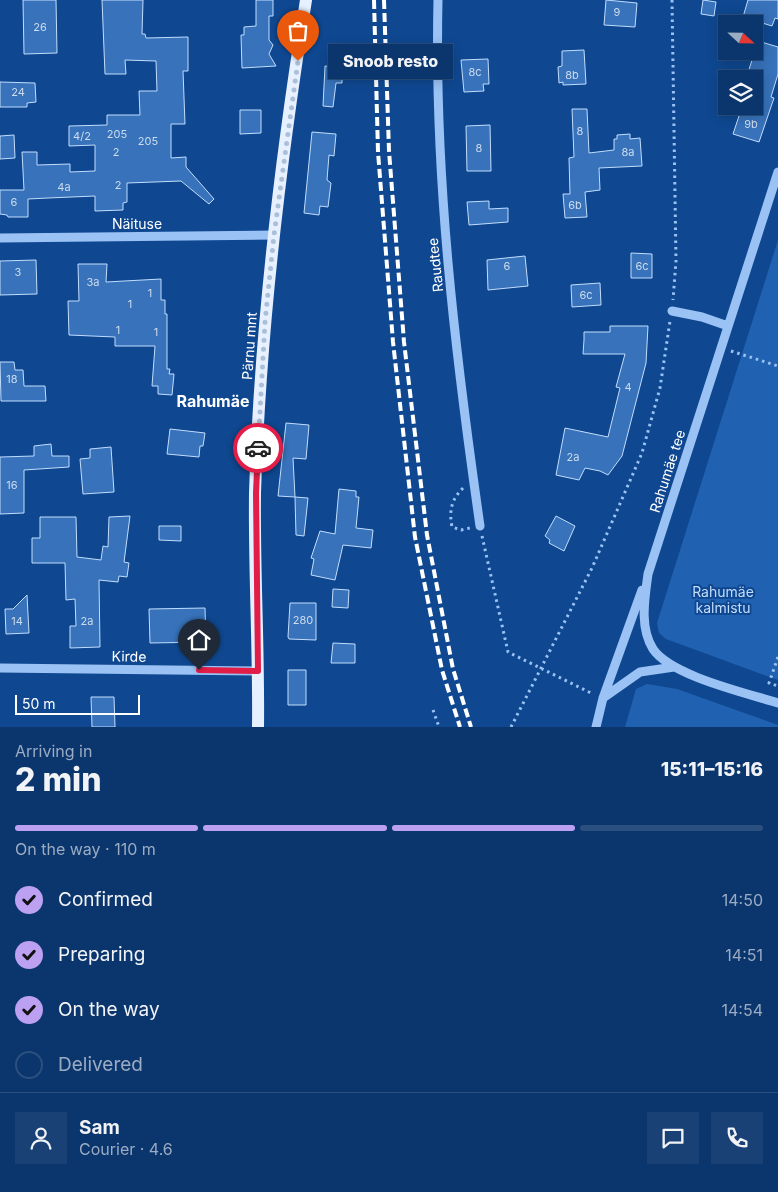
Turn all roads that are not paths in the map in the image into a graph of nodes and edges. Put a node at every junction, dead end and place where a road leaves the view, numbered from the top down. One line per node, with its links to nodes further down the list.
1 (306, 0): 4 (main road, Pärnu mnt)
2 (438, 0): 8 (street, Raudtee)
3 (778, 172): 7 (street, Rahumäe tee)
4 (274, 235): 5 (street, Näituse); 12 (main road, Pärnu mnt)
5 (0, 238)
6 (672, 311): 7 (street)
7 (728, 326): 9 (street, Rahumäe tee)
8 (480, 526)
9 (648, 574): 10 (street, Rahumäe tee); 13 (street)
10 (674, 667): 13 (street); 14 (street, Rahumäe tee)
11 (0, 668): 12 (street, Kirde)
12 (258, 671): 15 (main road, Pärnu mnt)
13 (603, 698): 16 (street)
14 (778, 703)
15 (258, 727)
16 (596, 727)

